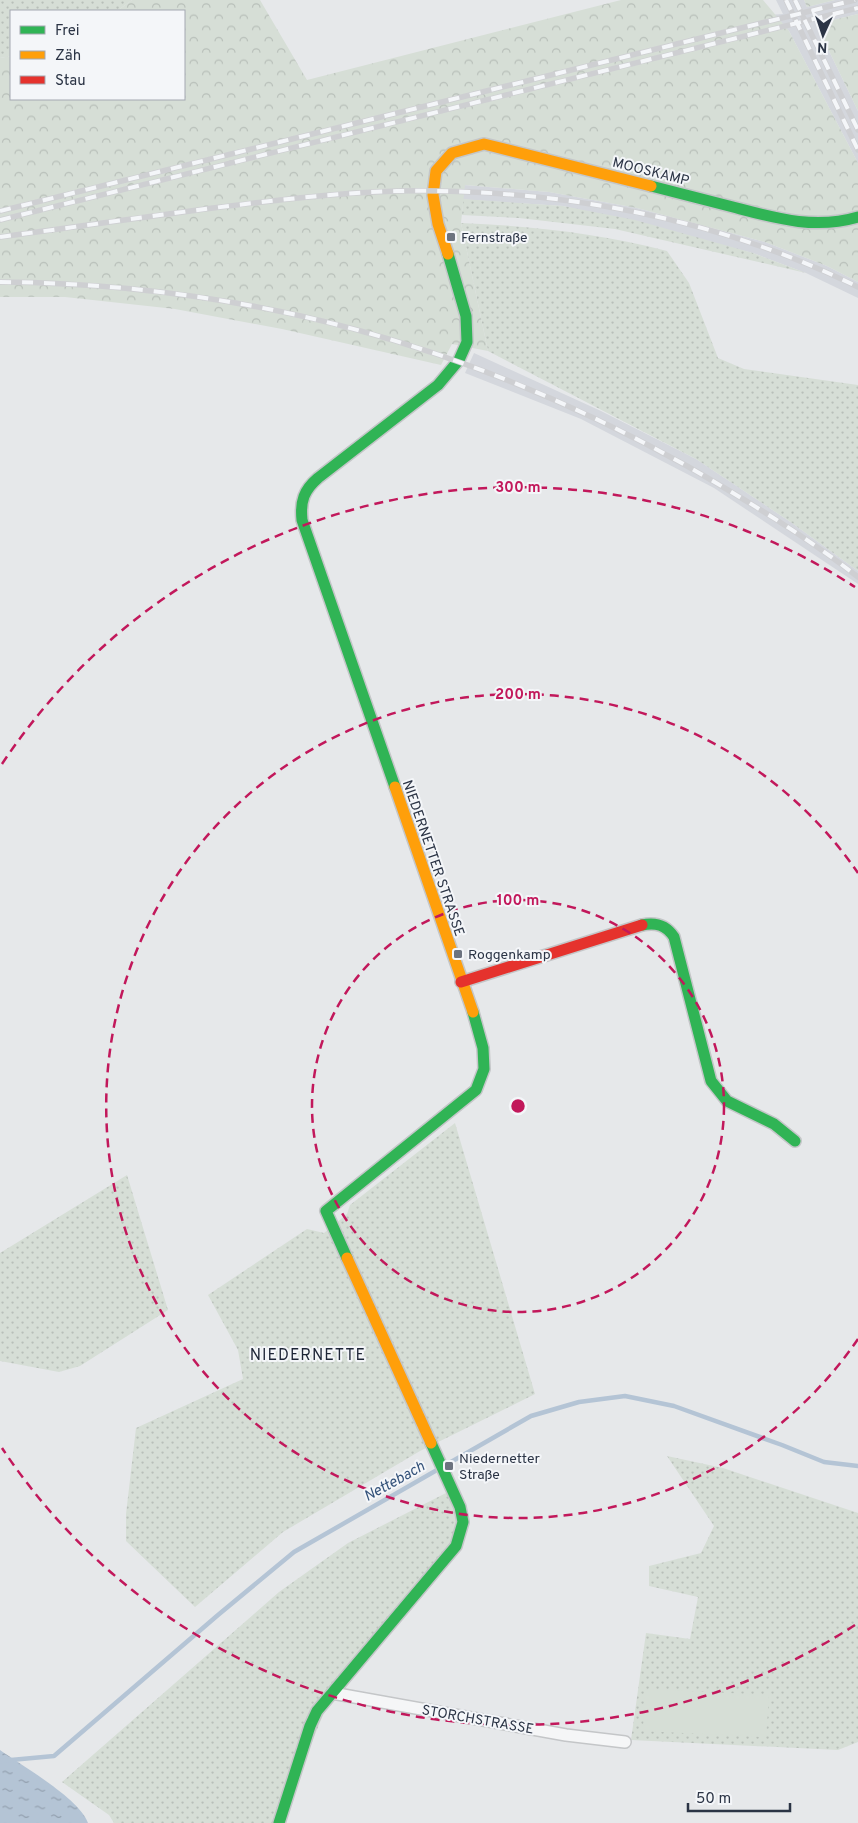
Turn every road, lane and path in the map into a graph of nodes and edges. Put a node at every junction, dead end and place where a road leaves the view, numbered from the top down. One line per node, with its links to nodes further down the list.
1 (858, 216): 2 (street, MOOSKAMP)
2 (301, 501): 3 (street, NIEDERNETTER STRASSE)
3 (462, 982): 4 (street); 5 (street, NIEDERNETTER STRASSE)
4 (795, 1141)
5 (332, 1693): 6 (street, STORCHSTRASSE); 7 (street, NIEDERNETTER STRASSE)
6 (625, 1742)
7 (279, 1823)

